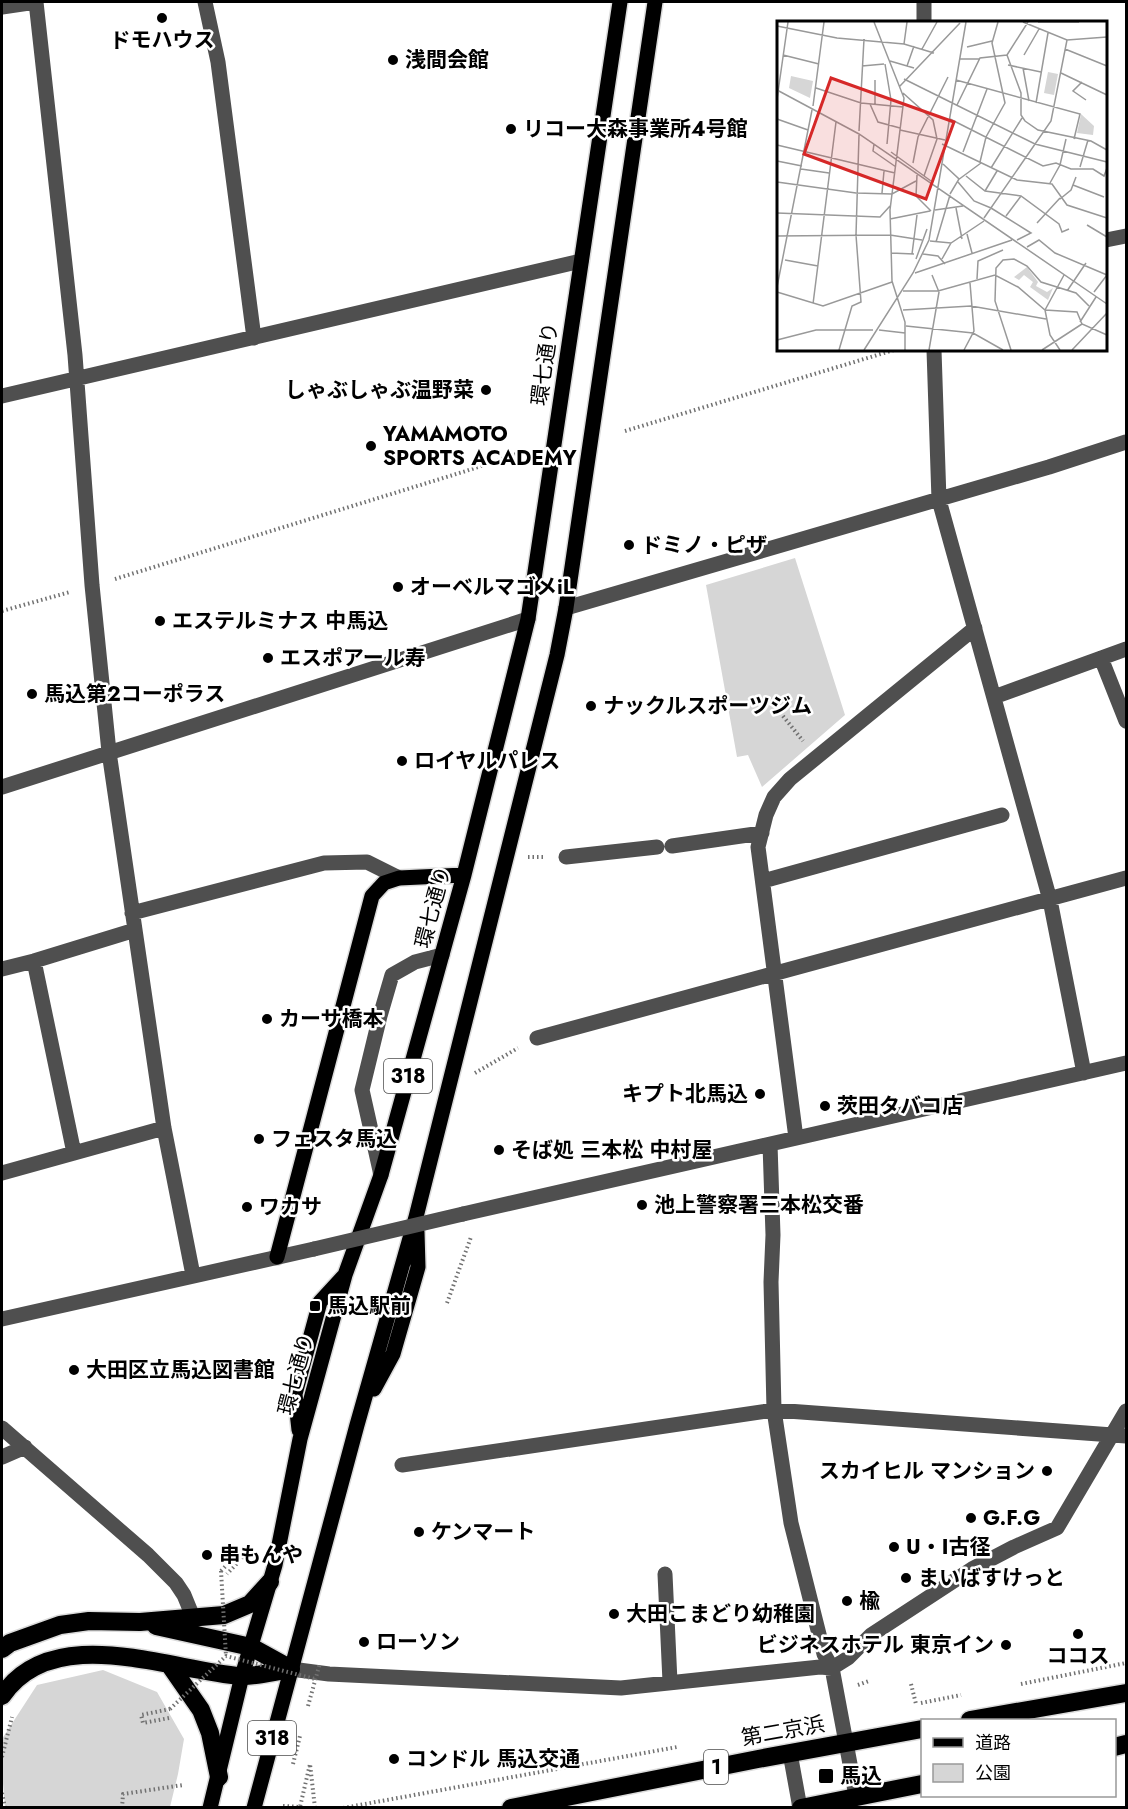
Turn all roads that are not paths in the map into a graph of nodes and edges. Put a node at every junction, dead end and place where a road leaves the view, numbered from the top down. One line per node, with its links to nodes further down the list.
1 (36, 2): 6 (street); 13 (street)
2 (205, 2): 11 (street)
3 (620, 2): 10 (main road, 環七通り / 318)
4 (655, 2): 17 (main road, 318)
5 (924, 2): 7 (street)
6 (2, 7)
7 (924, 21)
8 (1126, 236): 9 (street)
9 (1107, 240)
10 (581, 261): 11 (street); 18 (main road, 環七通り / 318)
11 (254, 338): 13 (street)
12 (934, 351): 16 (street)
13 (77, 379): 14 (street); 24 (street)
14 (2, 396)
15 (1126, 442): 16 (street)
16 (939, 500): 17 (street); 19 (street)
17 (566, 608): 67 (main road, 318)
18 (528, 619): 24 (street); 29 (main road, 環七通り / 318)
19 (975, 628): 22 (street); 27 (street)
20 (1126, 649): 21 (street)
21 (1101, 658): 22 (street); 23 (street)
22 (994, 697): 33 (street)
23 (1126, 721)
24 (109, 752): 25 (street); 34 (street)
25 (2, 787)
26 (1002, 815): 32 (street)
27 (762, 833): 28 (street); 32 (street)
28 (566, 857)
29 (464, 874): 30 (main road); 36 (main road, 環七通り / 318)
30 (399, 878): 34 (street); 49 (main road)
31 (1126, 878): 33 (street)
32 (762, 881): 39 (street)
33 (1050, 900): 39 (street); 42 (street)
34 (132, 913): 35 (street)
35 (135, 930): 37 (street); 43 (street)
36 (442, 955): 48 (main road, 環七通り / 318); 48 (street)
37 (34, 961): 38 (street); 46 (street)
38 (2, 969)
39 (775, 974): 40 (street); 44 (street)
40 (537, 1038)
41 (1126, 1063): 42 (street)
42 (1084, 1073): 44 (street)
43 (164, 1128): 46 (street); 50 (street)
44 (796, 1138): 45 (street)
45 (770, 1144): 49 (street, bridge); 52 (street)
46 (74, 1153): 47 (street)
47 (2, 1173)
48 (381, 1175): 60 (main road, 環七通り / 318)
49 (277, 1257): 50 (street)
50 (193, 1275): 51 (street)
51 (2, 1319)
52 (774, 1410): 55 (street); 58 (street); 66 (street)
53 (1126, 1411): 55 (street)
54 (2, 1428): 56 (street)
55 (1120, 1435): 66 (street)
56 (25, 1447): 57 (street); 61 (street)
57 (2, 1457)
58 (402, 1465)
59 (665, 1574): 69 (street)
60 (270, 1582): 61 (highway); 63 (main road, 環七通り / 318)
61 (193, 1617): 62 (highway)
62 (140, 1622): 63 (highway); 64 (highway)
63 (251, 1647): 67 (highway); 68 (main road, 環七通り / 318)
64 (2, 1649)
65 (169, 1664): 68 (highway); 71 (highway); 76 (highway)
66 (832, 1668): 69 (street); 74 (street)
67 (291, 1669): 68 (highway); 69 (street); 80 (main road, 318)
68 (242, 1676): 76 (main road, 環七通り / 318)
69 (670, 1682)
70 (1126, 1693): 72 (highway)
71 (2, 1696)
72 (976, 1719)
73 (921, 1729): 74 (highway, 第二京浜 / 1)
74 (847, 1743): 75 (highway, 第二京浜 / 1); 78 (street)
75 (790, 1753): 81 (highway, 第二京浜 / 1); 82 (street)
76 (219, 1777): 79 (main road, 環七通り / 318)
77 (921, 1784): 78 (highway)
78 (856, 1796): 82 (highway)
79 (210, 1808)
80 (254, 1808)
81 (511, 1808)
82 (800, 1808)

